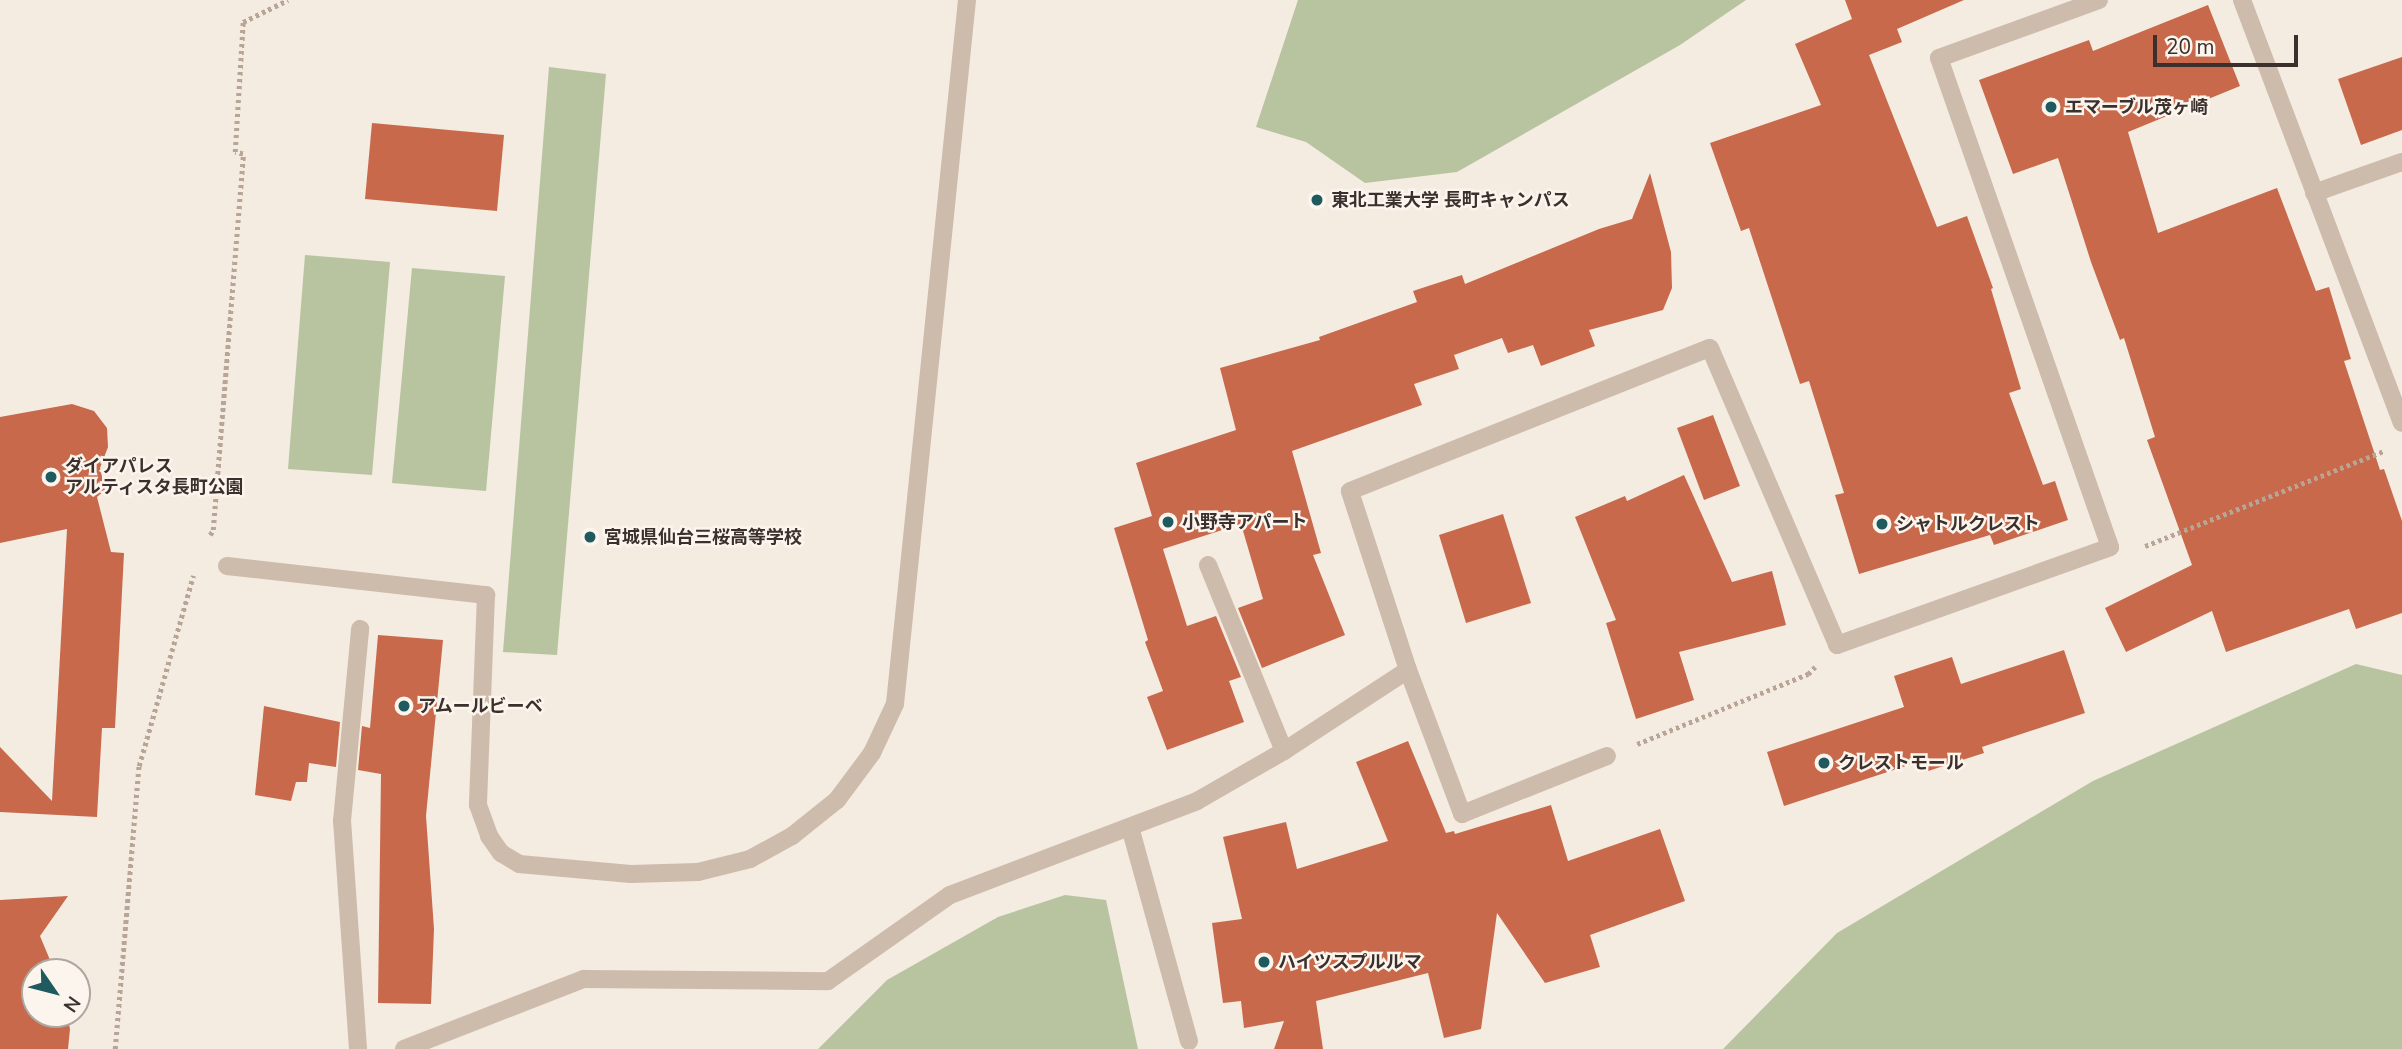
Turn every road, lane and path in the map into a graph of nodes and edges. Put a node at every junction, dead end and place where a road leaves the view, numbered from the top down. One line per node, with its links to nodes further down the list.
1 (288, 0): 9 (path)
2 (967, 0): 13 (street)
3 (2099, 0): 10 (street)
4 (2242, 0): 6 (street)
5 (2402, 162): 6 (street)
6 (2314, 193): 7 (street)
7 (2402, 423)
8 (2392, 449): 10 (path)
9 (207, 541)
10 (2110, 547): 15 (street)
11 (197, 565): 21 (path)
12 (1208, 565): 17 (street)
13 (227, 566)
14 (360, 629): 22 (street)
15 (1837, 645): 16 (street); 18 (path)
16 (1408, 670): 17 (street); 18 (street)
17 (1284, 751): 19 (street)
18 (1607, 756)
19 (1130, 827): 20 (street); 23 (street)
20 (1189, 1041)
21 (115, 1049)
22 (358, 1049)
23 (404, 1049)

